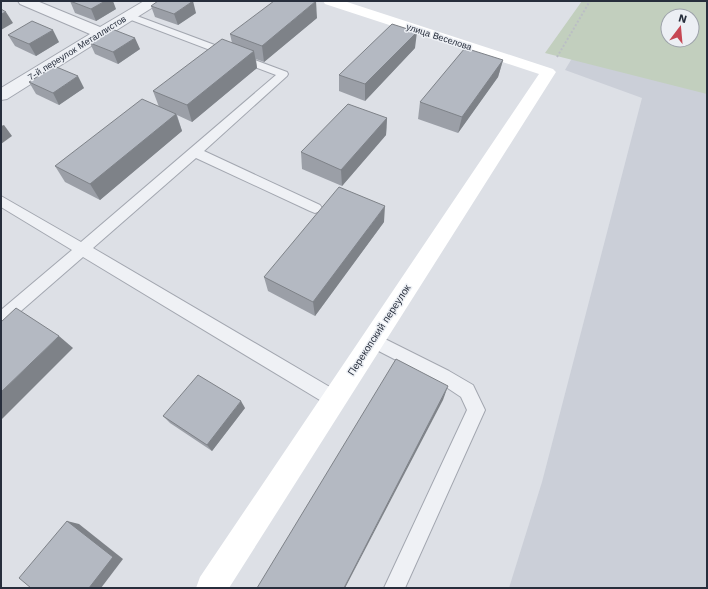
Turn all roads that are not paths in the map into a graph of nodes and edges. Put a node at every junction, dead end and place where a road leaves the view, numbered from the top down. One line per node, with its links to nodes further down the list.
1 (25, 1): 5 (street)
2 (153, 1): 4 (street, 7-й переулок Металлистов)
3 (330, 1): 6 (street, улица Веселова)
4 (129, 16): 5 (street, 7-й переулок Металлистов); 8 (lane)
5 (101, 33): 7 (street, 7-й переулок Металлистов)
6 (548, 72): 13 (street, Перекопский переулок)
7 (1, 95)
8 (195, 152): 10 (lane); 11 (lane)
9 (1, 201): 11 (lane)
10 (315, 208)
11 (82, 249): 12 (lane); 14 (lane)
12 (1, 319)
13 (372, 340): 14 (street, Перекопский переулок); 16 (lane)
14 (334, 399): 15 (street, Перекопский переулок)
15 (211, 588)
16 (394, 588)

